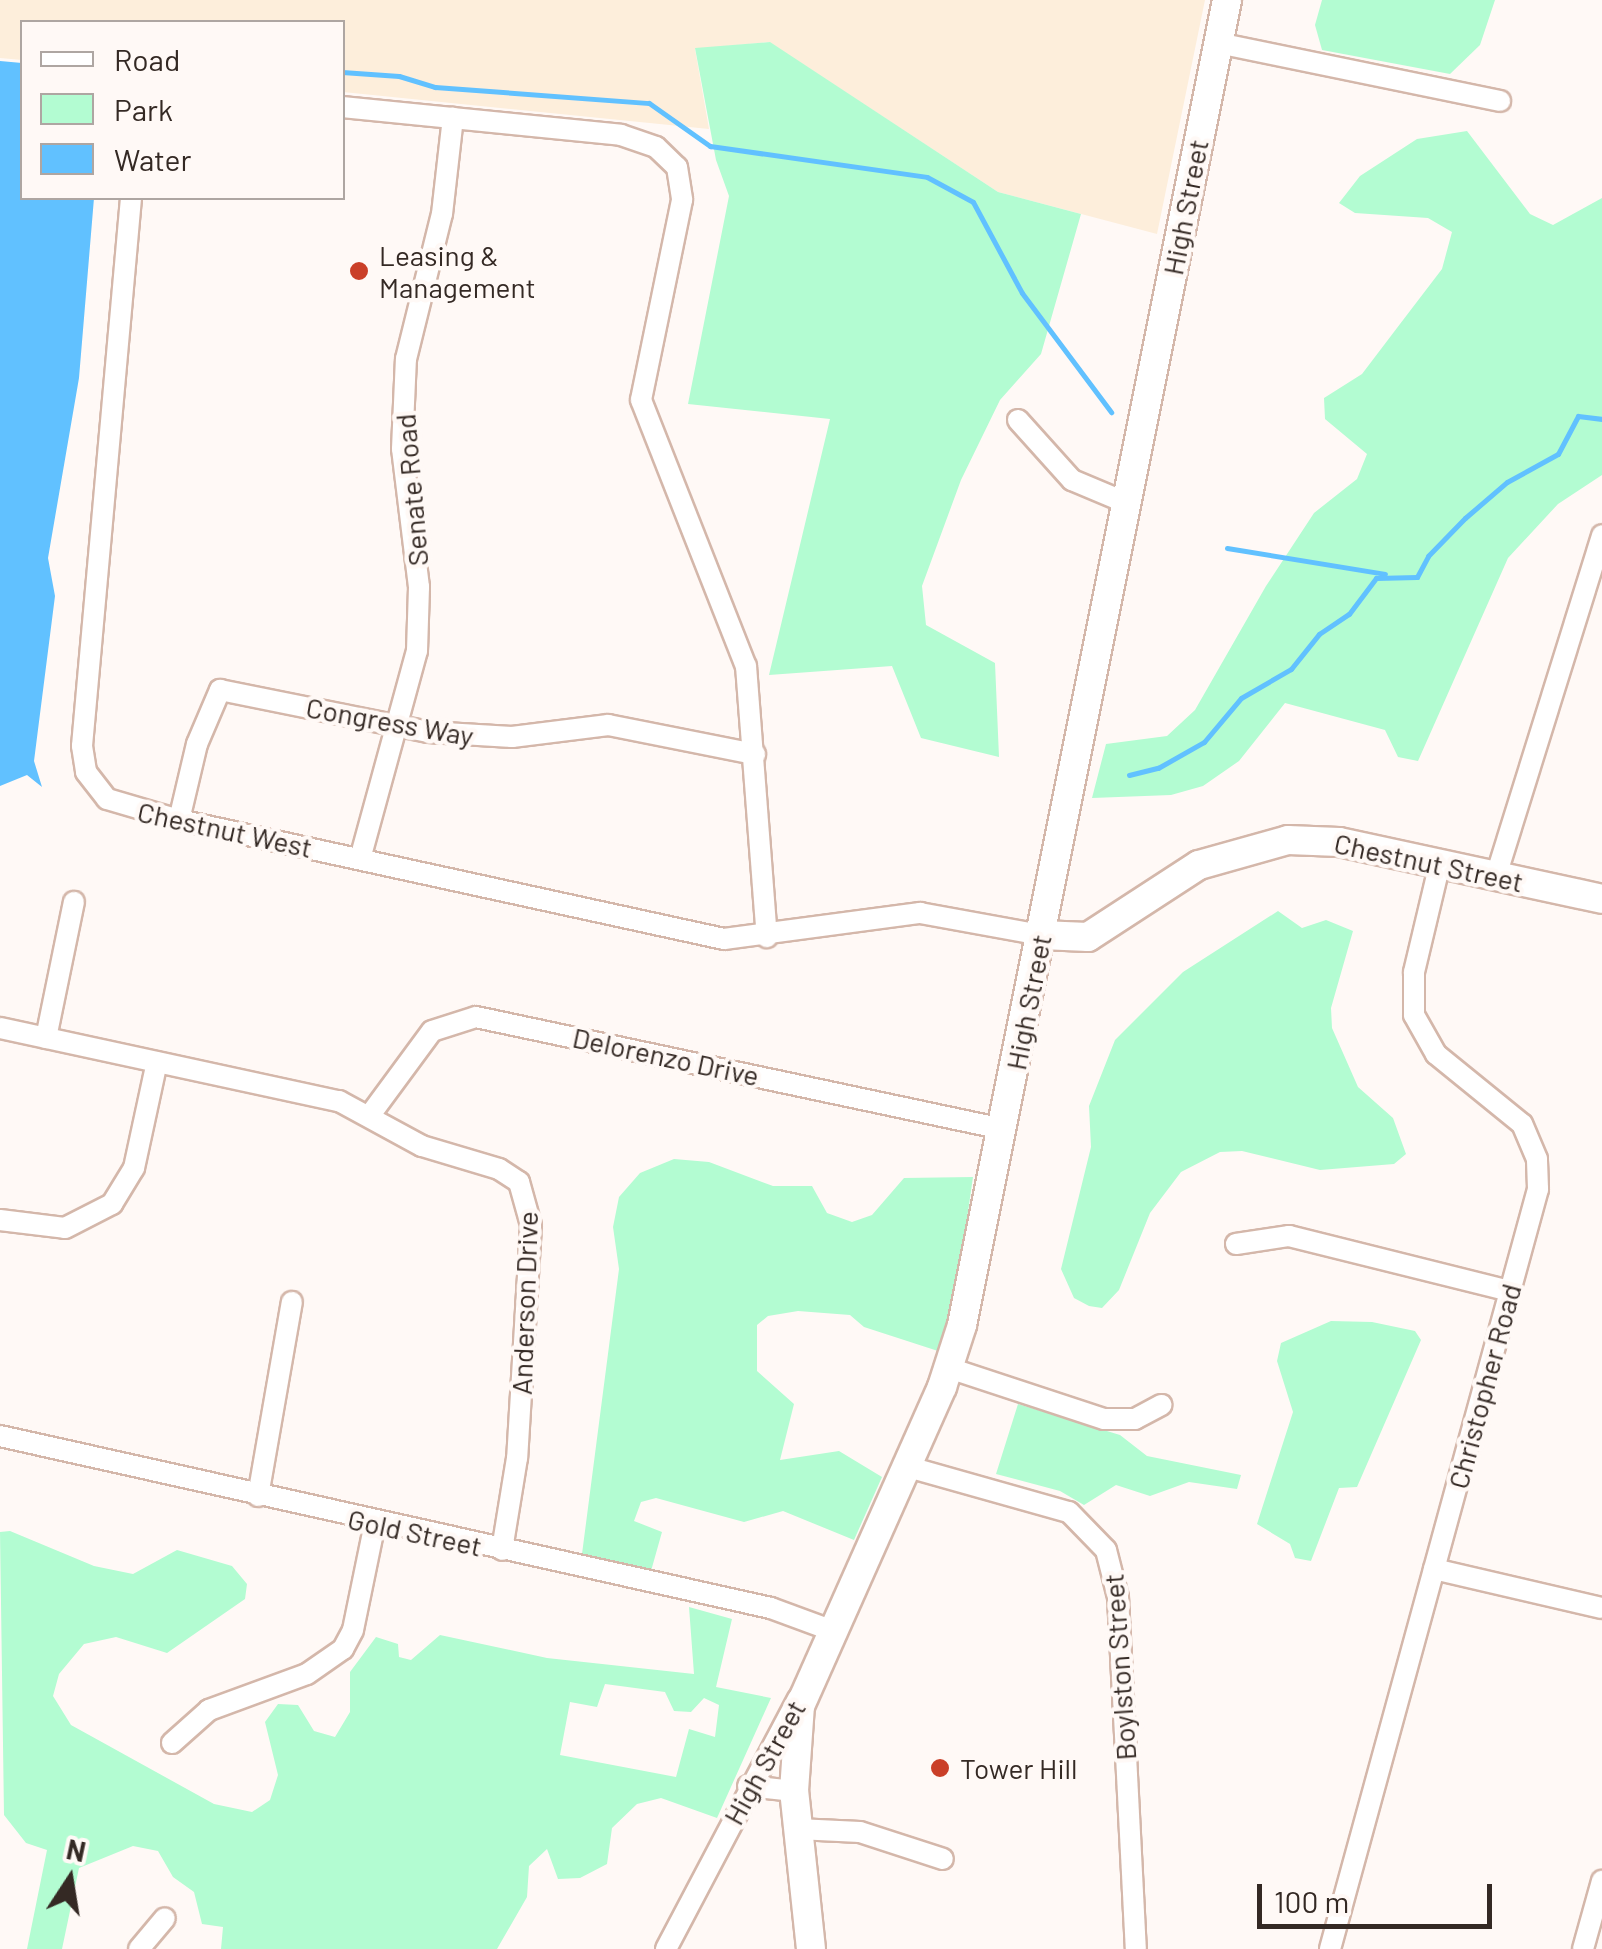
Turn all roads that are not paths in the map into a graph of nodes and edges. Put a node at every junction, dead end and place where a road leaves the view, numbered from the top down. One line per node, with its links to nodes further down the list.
1 (1226, 0): 2 (main road, High Street)
2 (1218, 44): 3 (street); 8 (main road, High Street)
3 (1500, 101)
4 (345, 107): 5 (street)
5 (453, 118): 10 (street, Senate Road); 11 (street)
6 (131, 200): 12 (street, Chestnut West)
7 (1018, 420): 8 (street)
8 (1127, 504): 18 (main road, High Street)
9 (1602, 535): 15 (street)
10 (400, 727): 11 (street, Congress Way); 12 (street, Congress Way); 13 (street, Senate Road)
11 (755, 754): 19 (street)
12 (179, 820): 13 (street, Chestnut West)
13 (360, 859): 19 (street, Chestnut West)
14 (1440, 864): 15 (main road, Chestnut Street); 18 (main road, Chestnut Street); 27 (street, Christopher Road)
15 (1496, 876): 16 (main road, Chestnut Street)
16 (1602, 899)
17 (74, 902): 21 (street)
18 (1041, 935): 19 (street, Chestnut West); 24 (main road, High Street)
19 (766, 938)
20 (0, 1028): 21 (street, Anderson Drive)
21 (46, 1038): 22 (street, Anderson Drive)
22 (157, 1062): 23 (street, Anderson Drive); 25 (street)
23 (370, 1114): 24 (street, Delorenzo Drive); 35 (street, Anderson Drive)
24 (1004, 1129): 29 (main road, High Street)
25 (0, 1220)
26 (1236, 1244): 27 (street)
27 (1510, 1291): 36 (street, Christopher Road)
28 (292, 1302): 33 (street)
29 (949, 1368): 30 (street); 32 (main road, High Street)
30 (1162, 1405)
31 (0, 1436): 33 (street, Gold Street)
32 (905, 1466): 38 (main road, High Street); 50 (street, Boylston Street)
33 (258, 1496): 34 (street, Gold Street)
34 (375, 1524): 35 (street, Gold Street); 40 (street)
35 (502, 1550): 38 (street, Gold Street)
36 (1434, 1569): 37 (street); 51 (street, Christopher Road)
37 (1602, 1608)
38 (828, 1629): 39 (main road, High Street)
39 (804, 1690): 41 (street, High Street); 42 (main road)
40 (172, 1743)
41 (748, 1786): 42 (street); 48 (street, High Street)
42 (794, 1791): 43 (main road)
43 (797, 1829): 44 (street); 49 (main road)
44 (943, 1858)
45 (1602, 1880): 52 (street)
46 (164, 1918): 47 (street)
47 (139, 1949)
48 (666, 1949)
49 (811, 1949)
50 (1136, 1949)
51 (1330, 1949)
52 (1583, 1949)

